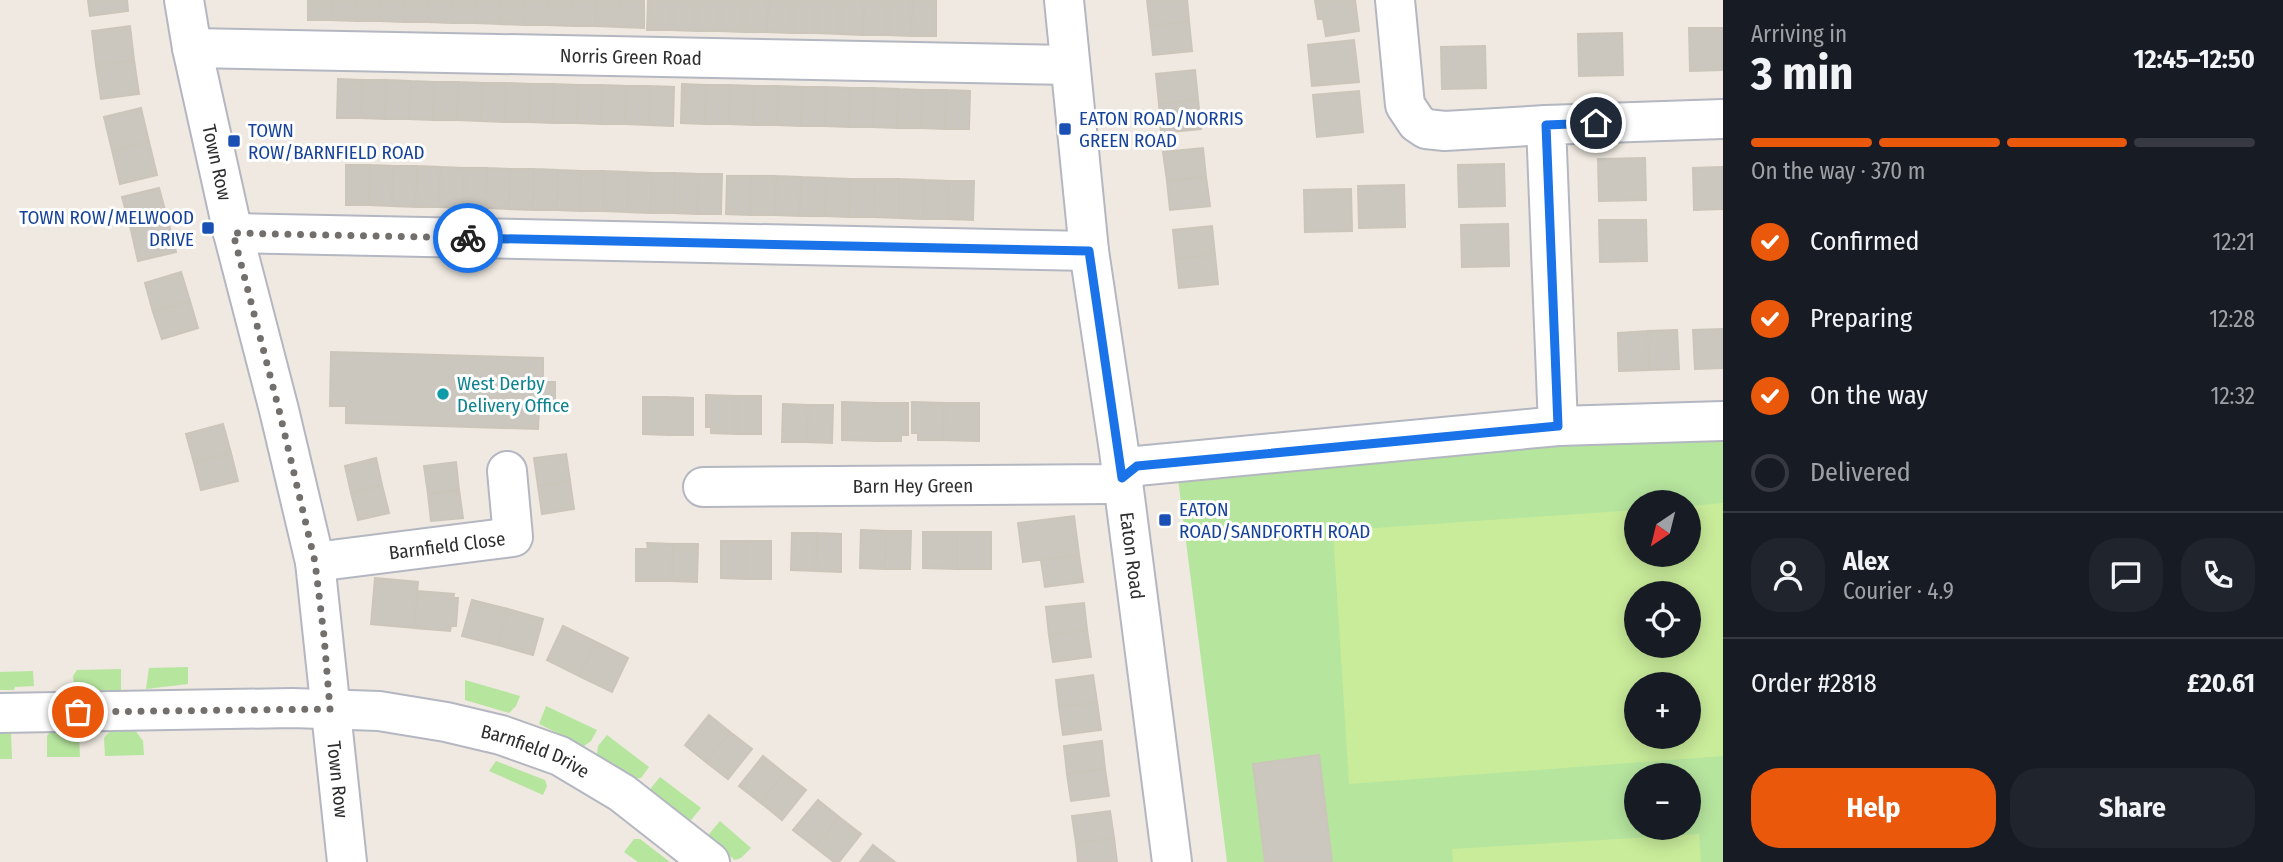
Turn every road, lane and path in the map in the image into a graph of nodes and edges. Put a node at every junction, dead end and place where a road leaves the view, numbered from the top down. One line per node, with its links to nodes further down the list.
1 (184, 0): 4 (street, Town Row)
2 (1064, 0): 5 (street, Eaton Road)
3 (1395, 0): 7 (street)
4 (192, 48): 5 (street, Norris Green Road); 8 (street, Town Row)
5 (1070, 65): 9 (street, Eaton Road)
6 (1723, 119): 7 (street)
7 (1546, 125): 11 (street)
8 (233, 233): 9 (street); 15 (street, Town Row)
9 (1089, 251): 13 (street, Eaton Road)
10 (1723, 421): 11 (street, Barn Hey Green)
11 (1558, 426): 13 (street, Barn Hey Green)
12 (506, 471): 15 (street, Barnfield Close)
13 (1122, 478): 14 (street, Barn Hey Green); 20 (street, Eaton Road)
14 (704, 487)
15 (315, 562): 16 (street, Town Row)
16 (330, 709): 17 (street, Barnfield Drive); 18 (street, Town Row); 19 (street, Barnfield Drive)
17 (0, 713)
18 (347, 862)
19 (710, 862)
20 (1172, 862)

